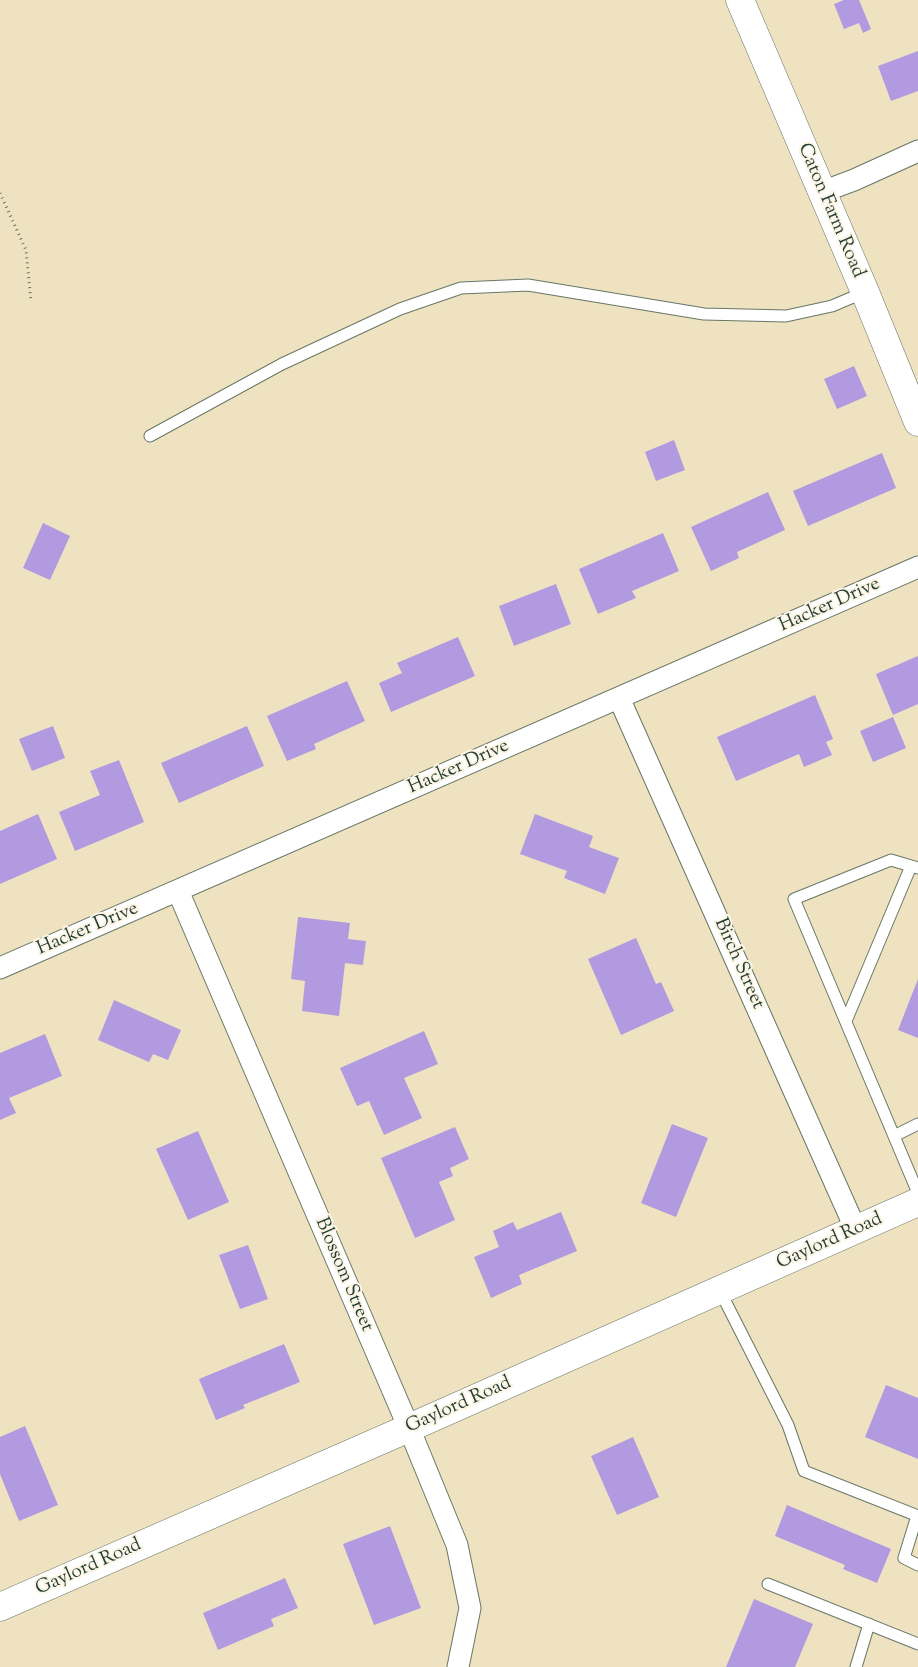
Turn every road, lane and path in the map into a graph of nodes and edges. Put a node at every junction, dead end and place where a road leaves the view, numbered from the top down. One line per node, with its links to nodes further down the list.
1 (740, 0): 3 (street, Caton Farm Road)
2 (918, 151): 3 (street)
3 (822, 192): 5 (street, Caton Farm Road)
4 (0, 193): 6 (path)
5 (865, 292): 7 (street, Caton Farm Road); 8 (lane)
6 (30, 301)
7 (918, 422)
8 (150, 436)
9 (918, 568): 10 (street, Hacker Drive)
10 (619, 698): 12 (street, Hacker Drive); 19 (street, Birch Street)
11 (915, 867): 14 (lane); 14 (lane)
12 (178, 891): 13 (street, Hacker Drive); 21 (street, Blossom Street)
13 (0, 968)
14 (846, 1021): 16 (lane)
15 (918, 1124): 16 (lane)
16 (894, 1136): 17 (lane)
17 (918, 1194)
18 (918, 1202): 19 (street, Gaylord Road)
19 (856, 1230): 20 (street, Gaylord Road)
20 (720, 1291): 21 (street, Gaylord Road); 22 (lane)
21 (409, 1428): 25 (street, Gaylord Road); 28 (street, Blossom Street)
22 (917, 1516): 23 (lane)
23 (918, 1565)
24 (768, 1584): 26 (lane)
25 (0, 1607)
26 (869, 1624): 27 (lane); 29 (lane)
27 (918, 1644)
28 (458, 1667)
29 (856, 1667)

